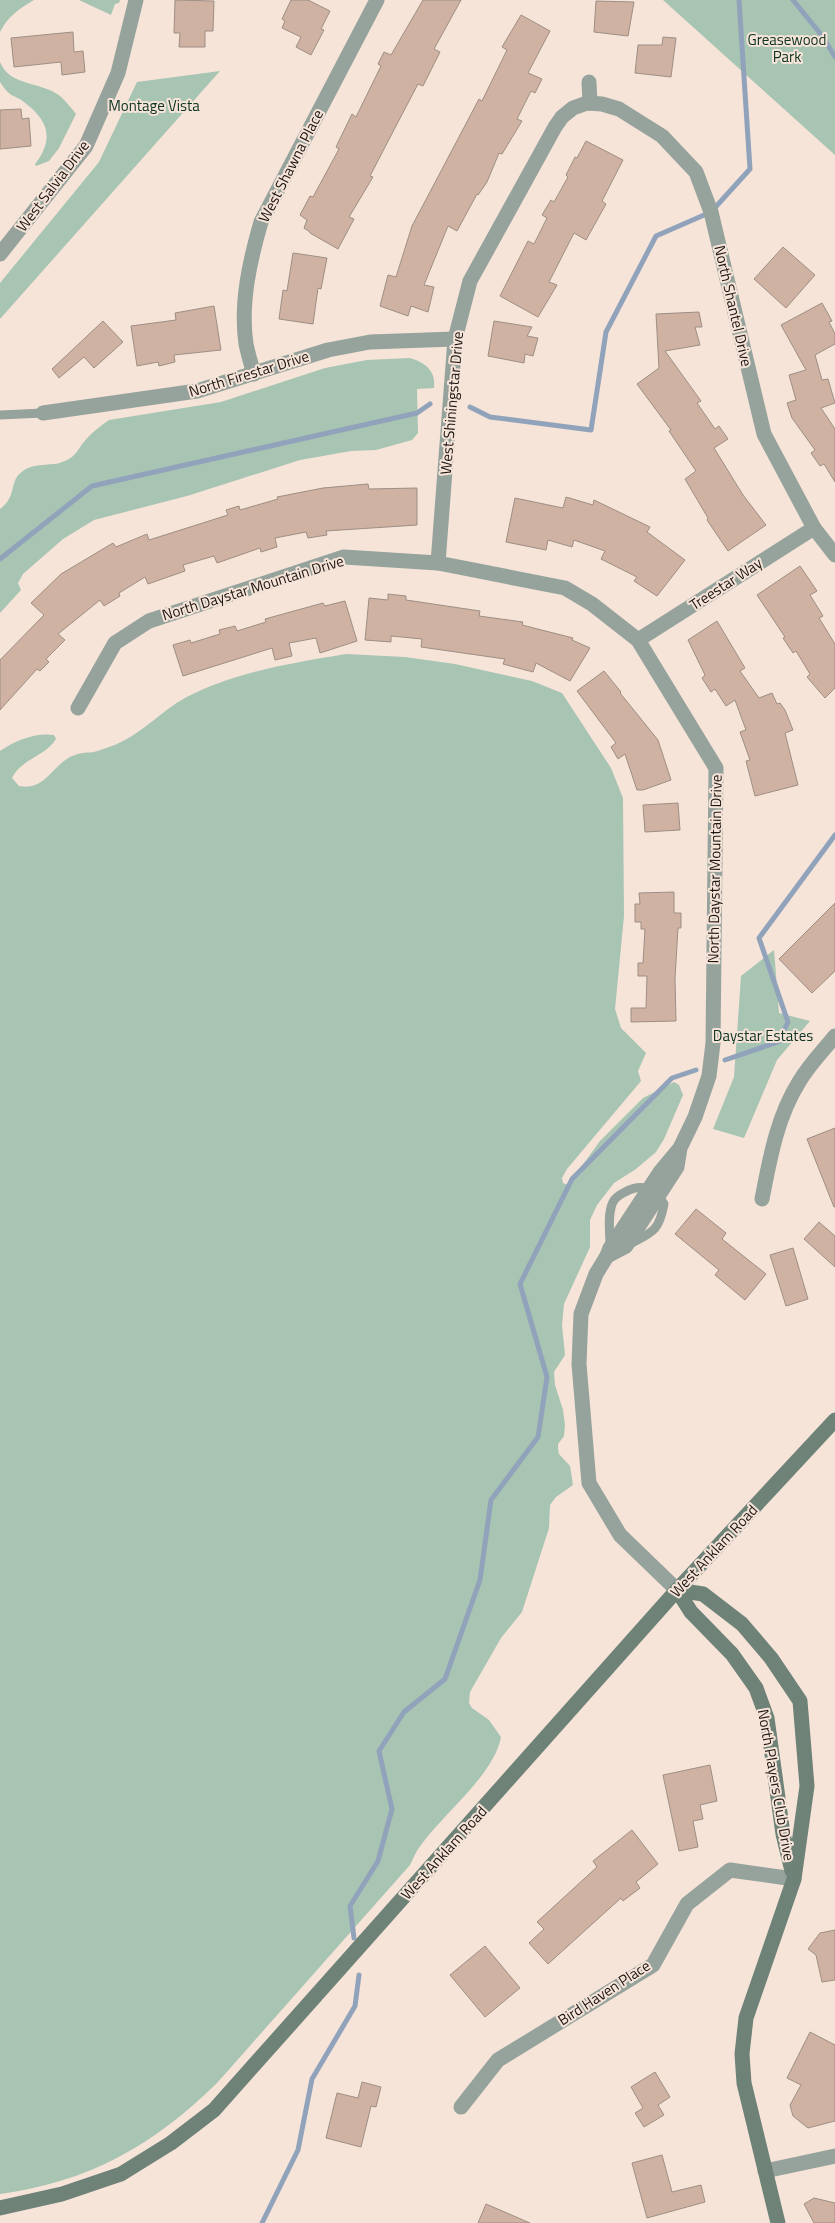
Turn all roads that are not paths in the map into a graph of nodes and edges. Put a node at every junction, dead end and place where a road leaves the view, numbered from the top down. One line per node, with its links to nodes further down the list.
1 (136, 0): 5 (street, West Salvia Drive)
2 (377, 0): 7 (street, West Shawna Place)
3 (589, 82): 4 (street)
4 (589, 103): 6 (street, West Shiningstar Drive); 10 (street, North Shantel Drive)
5 (0, 254)
6 (455, 339): 7 (street, North Firestar Drive); 12 (street, West Shiningstar Drive)
7 (254, 374): 8 (street, North Firestar Drive)
8 (43, 413): 9 (lane)
9 (0, 415)
10 (814, 528): 11 (street, North Shantel Drive); 13 (street, Treestar Way)
11 (835, 555)
12 (438, 563): 13 (street, North Daystar Mountain Drive); 14 (street, North Daystar Mountain Drive)
13 (638, 640): 16 (street, North Daystar Mountain Drive)
14 (78, 708)
15 (835, 1036): 17 (street)
16 (654, 1191): 18 (street, North Daystar Mountain Drive); 18 (street, North Daystar Mountain Drive); 18 (lane)
17 (762, 1199)
18 (608, 1253): 20 (street, North Daystar Mountain Drive)
19 (835, 1420): 20 (main road, West Anklam Road)
20 (677, 1590): 21 (main road, North Players Club Drive); 21 (main road, North Players Club Drive); 25 (main road, West Anklam Road)
21 (794, 1879): 22 (street, Bird Haven Place); 24 (main road, North Players Club Drive)
22 (461, 2107)
23 (835, 2156): 24 (street)
24 (765, 2171): 26 (main road, North Players Club Drive)
25 (0, 2208)
26 (778, 2223)

